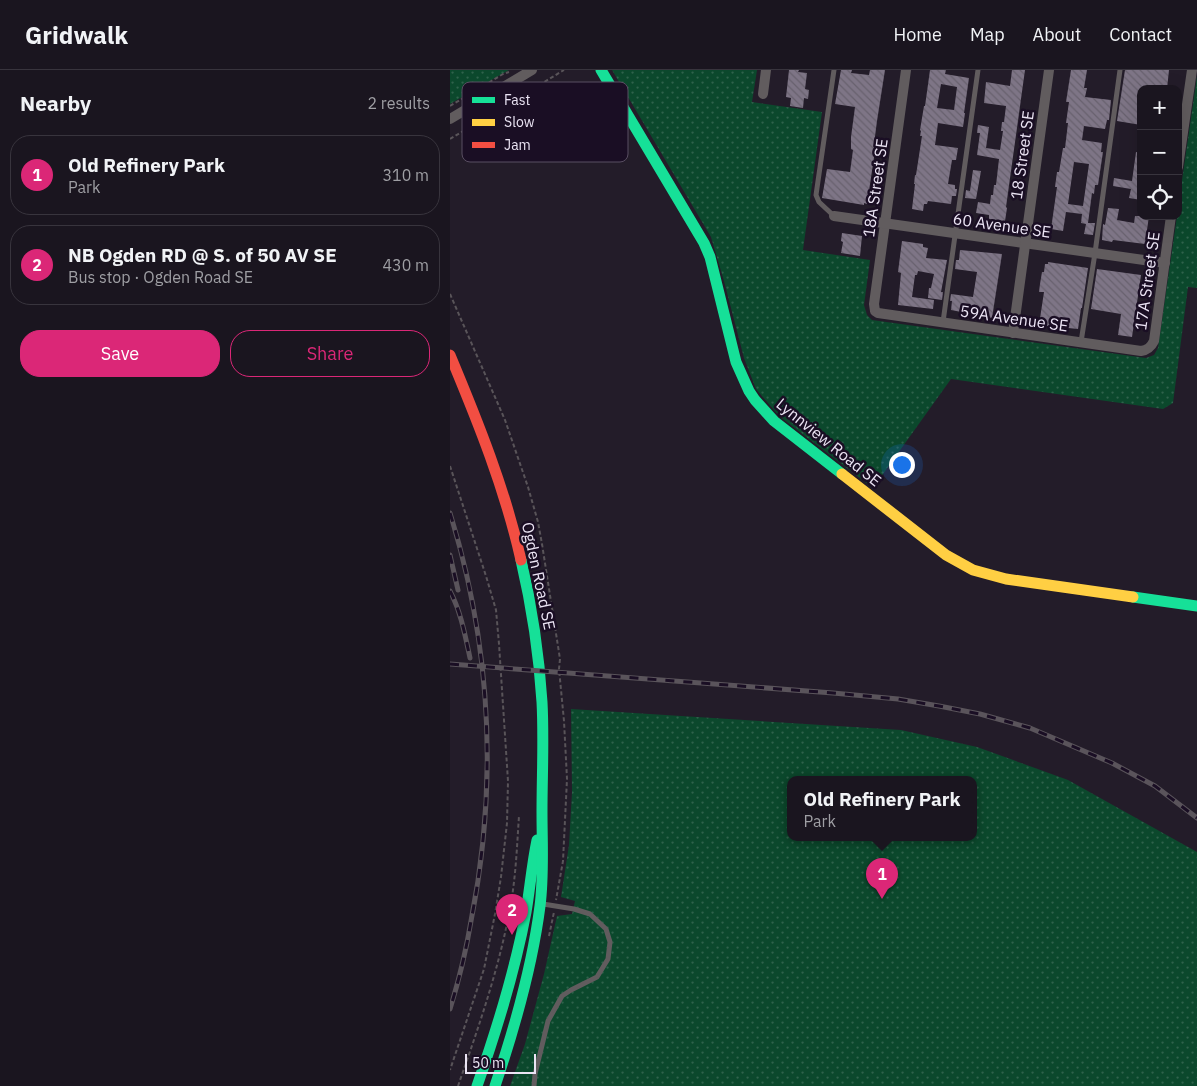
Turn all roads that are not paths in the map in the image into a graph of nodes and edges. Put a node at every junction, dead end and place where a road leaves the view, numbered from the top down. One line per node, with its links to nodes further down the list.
1 (532, 70): 10 (street)
2 (601, 70): 11 (street, Lynnview Road SE)
3 (766, 70): 12 (street)
4 (834, 70): 17 (lane)
5 (906, 70): 19 (street, 18A Street SE)
6 (978, 70): 20 (lane)
7 (1049, 70): 21 (street, 18 Street SE)
8 (1120, 70): 22 (lane)
9 (1192, 70): 16 (street)
10 (512, 82)
11 (608, 82)
12 (763, 94)
13 (462, 112): 15 (street)
14 (628, 115): 30 (street, Lynnview Road SE)
15 (450, 119)
16 (1182, 139)
17 (834, 216): 19 (street, 60 Avenue SE)
18 (1171, 220): 23 (street, 17A Street SE)
19 (885, 224): 20 (street, 60 Avenue SE); 24 (street, 18A Street SE)
20 (955, 233): 21 (street, 60 Avenue SE); 25 (lane)
21 (1025, 243): 22 (street, 60 Avenue SE); 26 (street, 18 Street SE)
22 (1095, 253): 23 (street, 60 Avenue SE); 27 (lane)
23 (1165, 263): 28 (street, 17A Street SE)
24 (875, 311): 25 (street, 59A Avenue SE)
25 (942, 323): 26 (street, 59A Avenue SE)
26 (1012, 333): 27 (street, 59A Avenue SE)
27 (1081, 342): 28 (street, 59A Avenue SE)
28 (1150, 348)
29 (450, 355): 31 (street, Ogden Road SE)
30 (1197, 606)
31 (542, 814): 32 (street, Ogden Road SE); 33 (street, Ogden Road SE)
32 (527, 902): 33 (lane); 34 (street, Ogden Road SE)
33 (540, 904): 35 (street, Ogden Road SE); 36 (lane)
34 (477, 1086)
35 (495, 1086)
36 (534, 1086)

